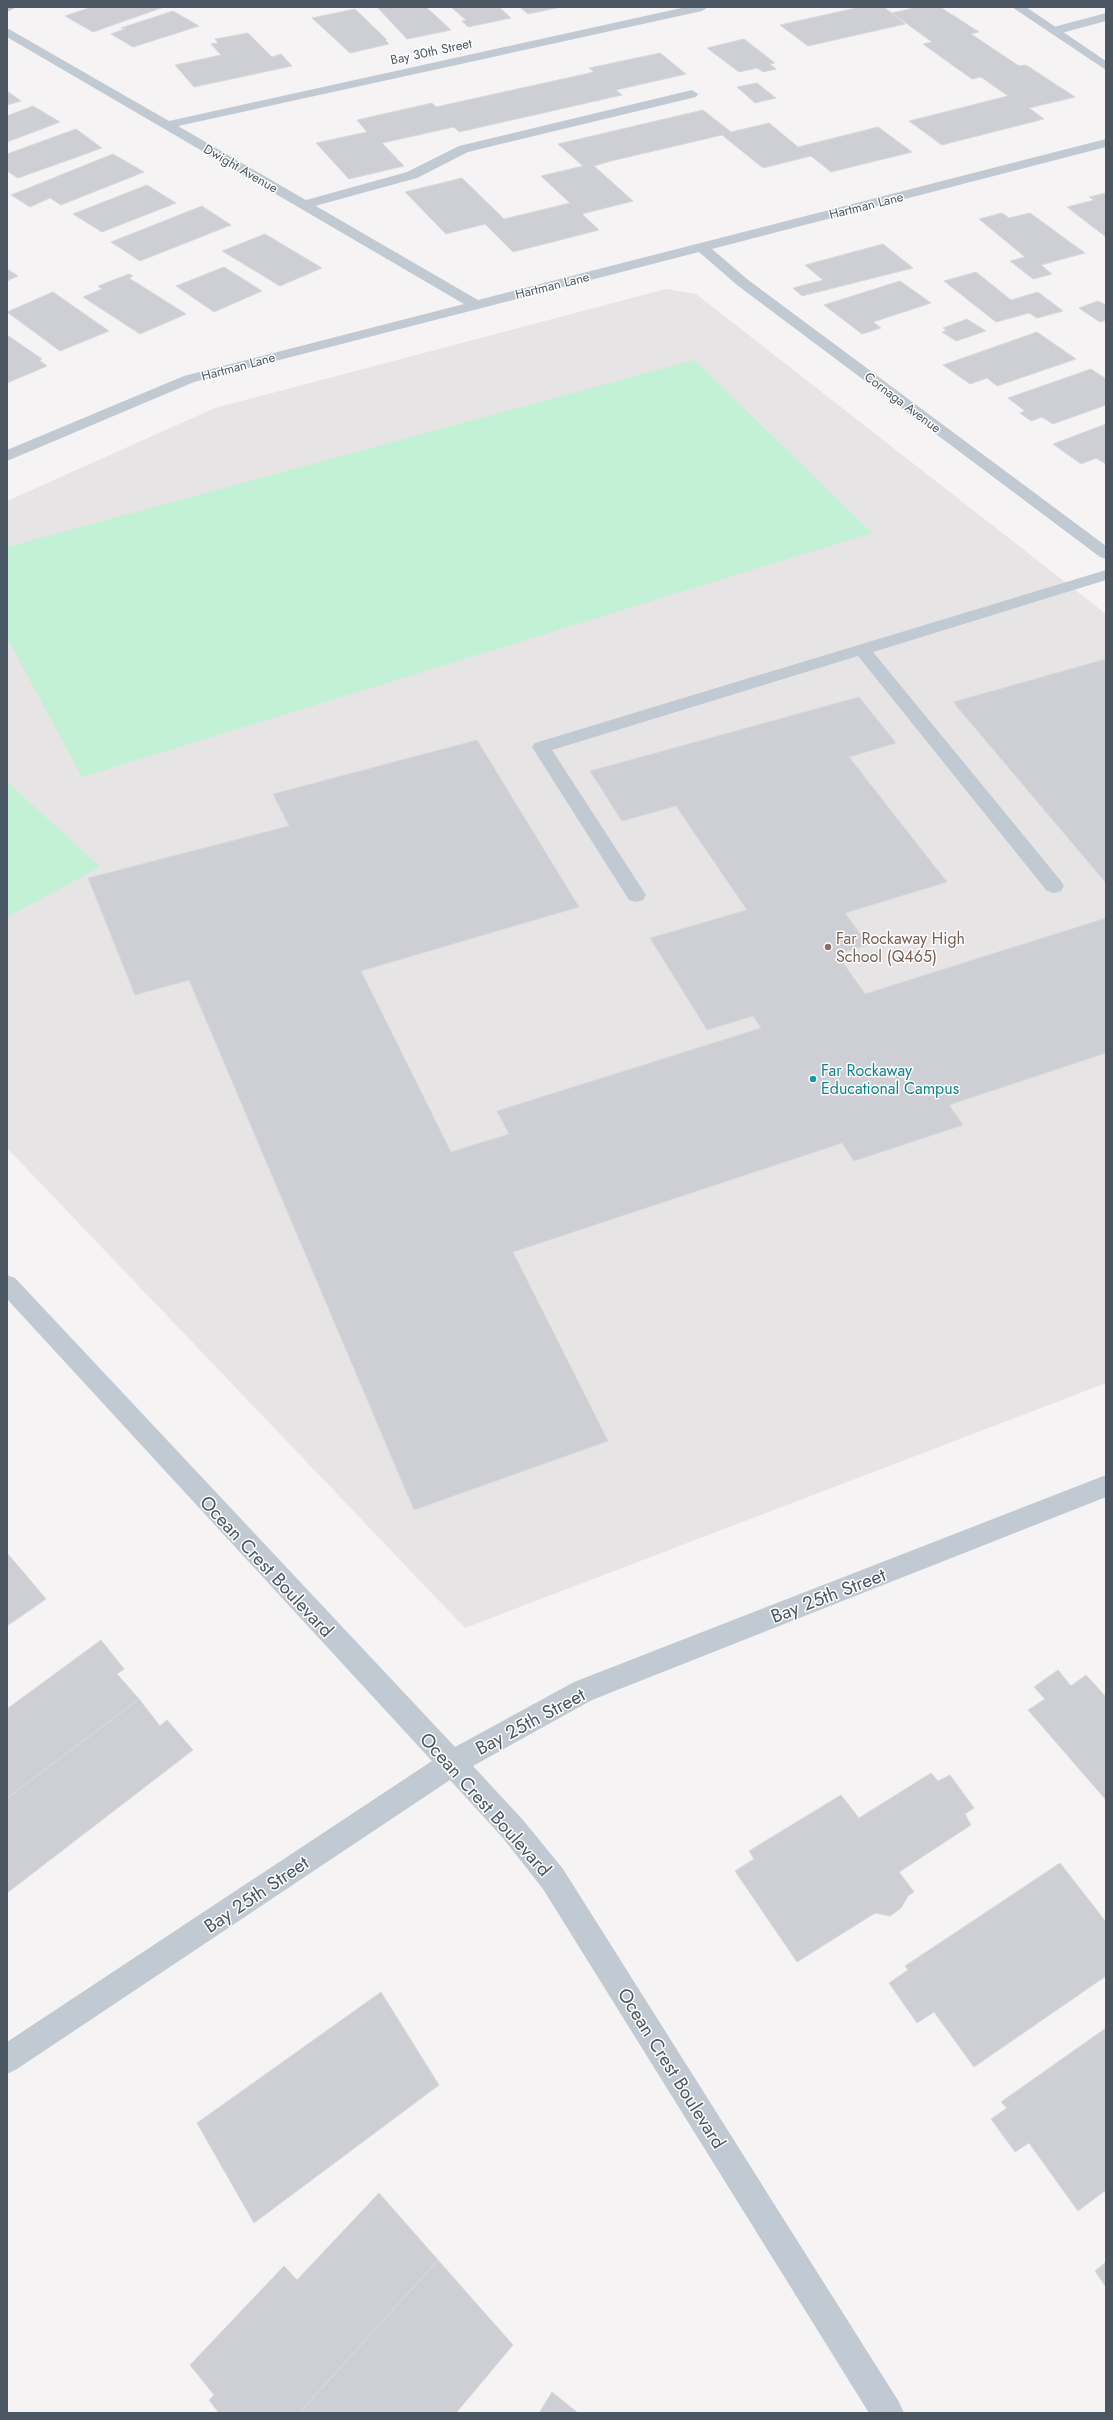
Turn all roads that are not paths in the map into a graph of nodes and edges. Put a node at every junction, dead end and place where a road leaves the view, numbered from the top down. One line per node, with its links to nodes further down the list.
1 (11, 7): 4 (street)
2 (702, 7): 10 (street, Bay 30th Street)
3 (1018, 7): 6 (street)
4 (7, 8)
5 (1106, 17): 6 (street)
6 (1054, 31): 8 (street)
7 (7, 32): 10 (street, Dwight Avenue)
8 (1106, 66)
9 (692, 94): 12 (street)
10 (167, 125): 12 (street, Dwight Avenue)
11 (1106, 143): 13 (street, Hartman Lane)
12 (304, 205): 14 (street, Dwight Avenue)
13 (702, 247): 14 (street, Hartman Lane); 16 (street, Cornaga Avenue)
14 (474, 304): 15 (street, Hartman Lane)
15 (8, 455)
16 (1106, 554)
17 (1106, 575): 18 (street)
18 (861, 648): 19 (street); 20 (street)
19 (1054, 886)
20 (636, 895)
21 (7, 1284): 23 (street, Ocean Crest Boulevard)
22 (1106, 1486): 23 (street, Bay 25th Street)
23 (451, 1764): 24 (street, Bay 25th Street); 25 (street, Ocean Crest Boulevard)
24 (7, 2059)
25 (888, 2413)

